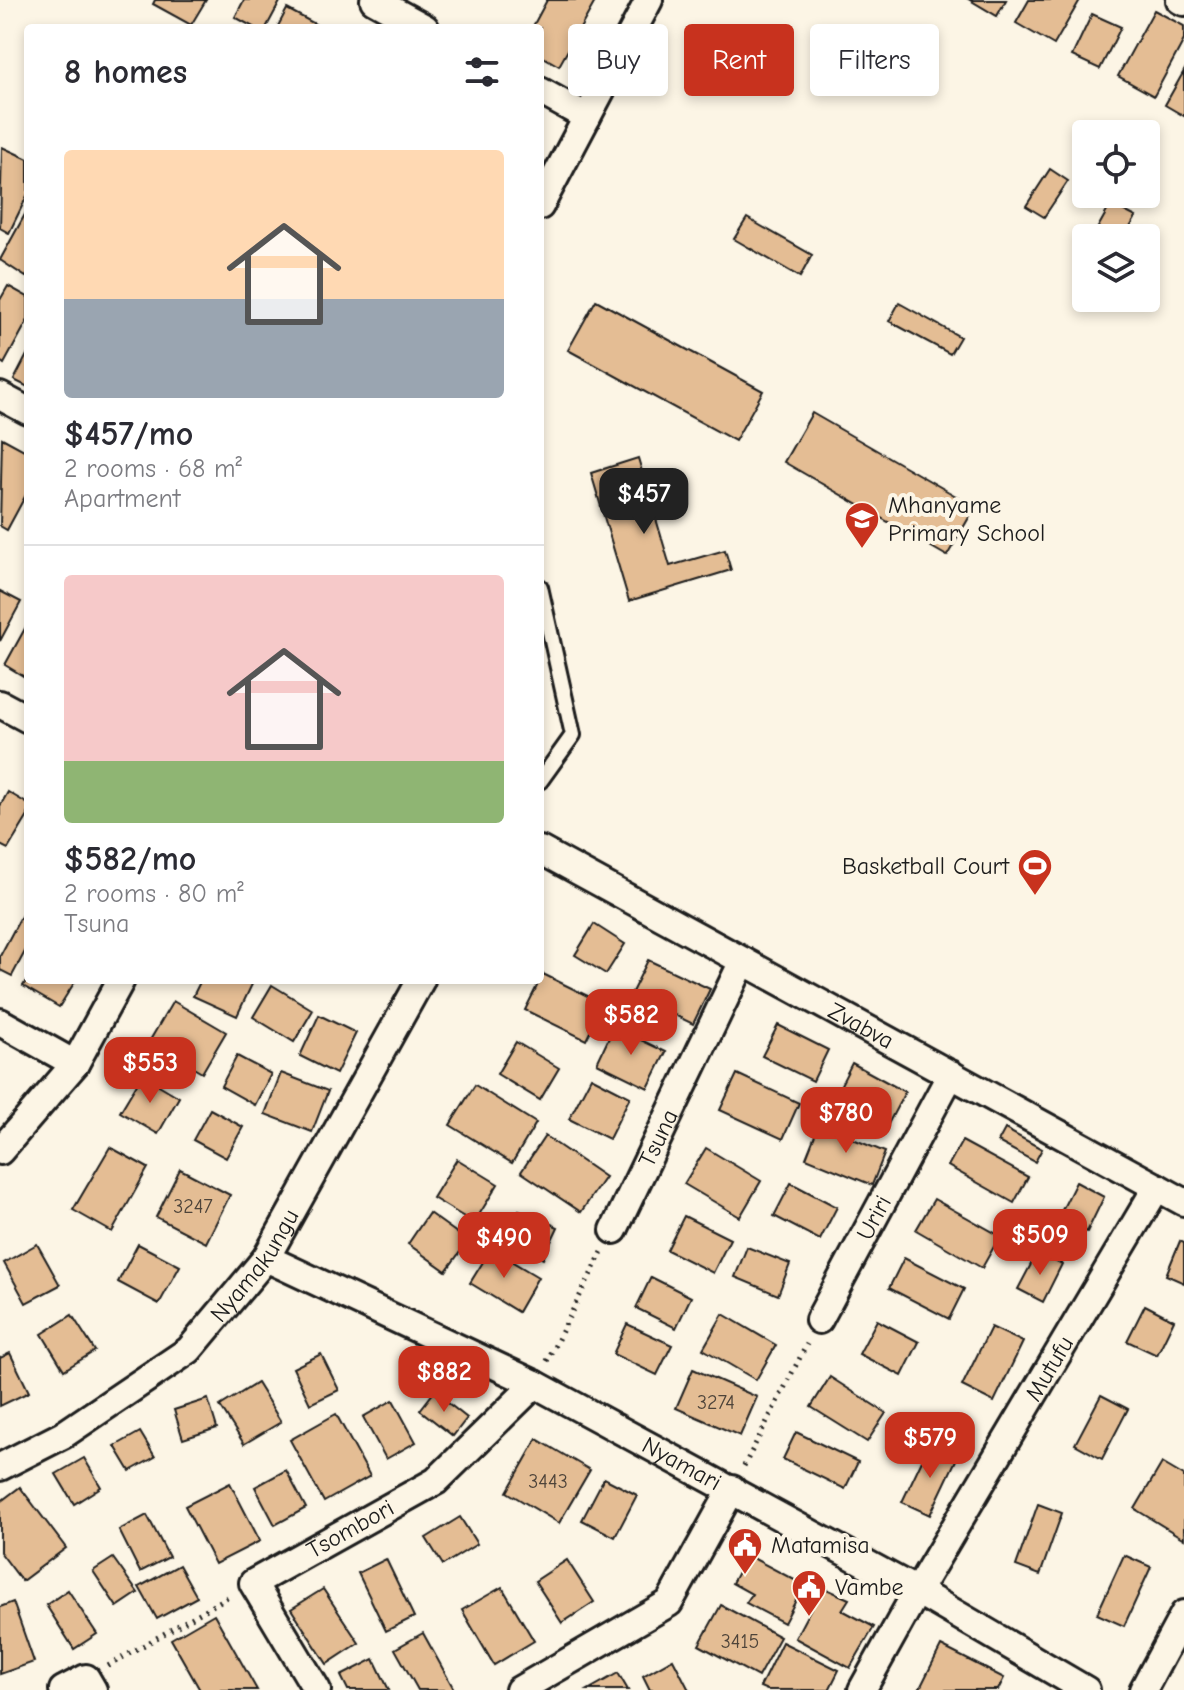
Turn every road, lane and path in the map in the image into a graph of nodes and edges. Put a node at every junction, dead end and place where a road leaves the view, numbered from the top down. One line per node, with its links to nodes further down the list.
1 (374, 0): 3 (street)
2 (649, 0): 5 (street)
3 (418, 24)
4 (544, 93): 5 (street)
5 (587, 117): 6 (street)
6 (544, 198)
7 (0, 396): 8 (street)
8 (24, 409)
9 (544, 605): 12 (lane)
10 (0, 704): 11 (street)
11 (24, 717)
12 (544, 775)
13 (544, 852): 14 (street, Zvabva)
14 (743, 961): 19 (street, Zvabva); 23 (street, Tsuna)
15 (119, 984): 18 (street)
16 (419, 984): 24 (street, Nyamakungu)
17 (0, 1022): 18 (street)
18 (75, 1064): 20 (street)
19 (951, 1074): 21 (street, Zvabva); 25 (street, Uriri)
20 (0, 1151)
21 (1157, 1187): 22 (street, Zvabva); 30 (street, Mutufu)
22 (1184, 1202)
23 (614, 1230): 26 (path)
24 (266, 1258): 26 (street, Nyamari); 27 (street, Nyamakungu)
25 (819, 1320): 28 (path)
26 (535, 1384): 28 (street, Nyamari); 29 (street, Tsombori)
27 (0, 1467)
28 (732, 1489): 30 (street, Nyamari); 34 (street)
29 (253, 1583): 32 (path); 33 (street)
30 (917, 1591): 35 (street, Mutufu); 36 (street, Nyamari)
31 (1184, 1614): 37 (street)
32 (80, 1686)
33 (317, 1690)
34 (519, 1690)
35 (862, 1690)
36 (1086, 1690)
37 (1143, 1690)

